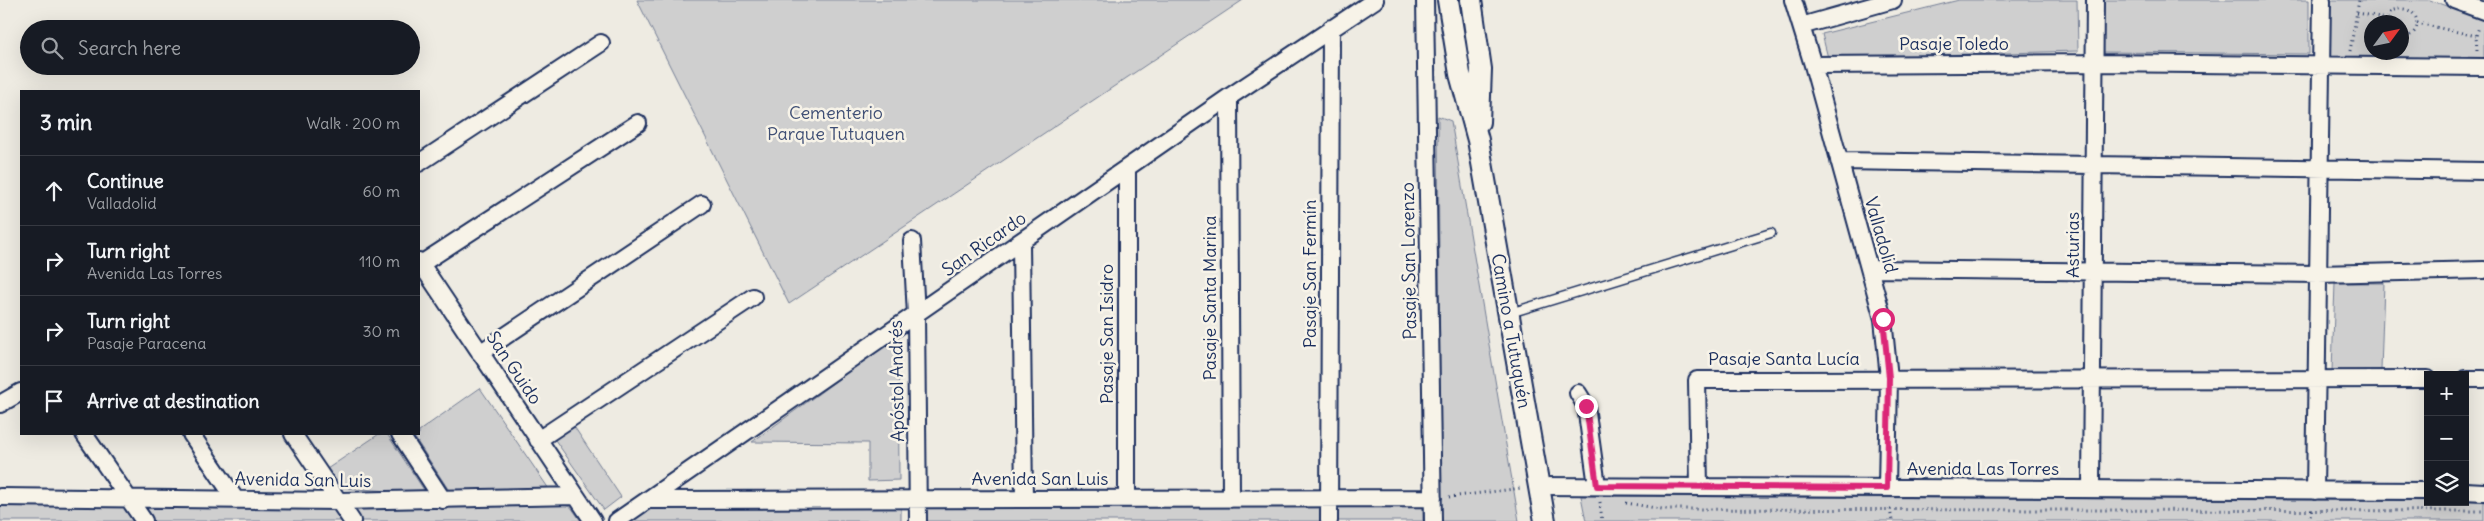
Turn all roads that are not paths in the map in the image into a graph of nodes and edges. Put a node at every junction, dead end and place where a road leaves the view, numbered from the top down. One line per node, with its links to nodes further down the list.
1 (1375, 0): 12 (street, San Ricardo)
2 (1425, 0): 66 (street, Pasaje San Lorenzo)
3 (1448, 0): 20 (street, Camino a Tutuquén)
4 (1471, 0): 20 (street, Camino a Tutuquén)
5 (1793, 0): 11 (street, Valladolid)
6 (1894, 0): 11 (street)
7 (2095, 0): 14 (street, Asturias)
8 (2322, 0): 16 (street)
9 (2454, 0): 10 (street)
10 (2483, 16)
11 (1801, 26): 15 (street, Valladolid)
12 (1331, 28): 18 (street, San Ricardo); 71 (street, Pasaje San Fermín)
13 (601, 43): 22 (street)
14 (2094, 62): 15 (street, Pasaje Toledo); 16 (street, Pasaje Toledo); 23 (street, Asturias)
15 (1814, 65): 21 (street, Valladolid)
16 (2322, 66): 17 (street, Pasaje Toledo); 24 (street)
17 (2480, 67)
18 (1229, 97): 25 (street, San Ricardo); 70 (street, Pasaje Santa Marina)
19 (638, 123): 31 (street)
20 (1478, 140): 37 (street, Camino a Tutuquén)
21 (1839, 161): 23 (street); 32 (street, Valladolid)
22 (420, 162)
23 (2094, 164): 24 (street); 34 (street, Asturias)
24 (2320, 168): 26 (street); 35 (street)
25 (1127, 169): 30 (street, San Ricardo); 69 (street, Pasaje San Isidro)
26 (2484, 171)
27 (702, 204): 39 (street)
28 (1771, 233): 37 (lane)
29 (912, 241): 38 (street, Apóstol Andrés)
30 (1021, 243): 38 (street, San Ricardo); 68 (street)
31 (420, 263): 39 (street, San Guido)
32 (1870, 269): 34 (street); 40 (street, Valladolid)
33 (2484, 270): 35 (street)
34 (2093, 273): 35 (street); 41 (street, Asturias)
35 (2318, 274): 45 (street)
36 (753, 297): 53 (street)
37 (1508, 314): 54 (street, Camino a Tutuquén)
38 (916, 315): 67 (street, Apóstol Andrés); 74 (street, San Ricardo)
39 (480, 354): 53 (street, San Guido)
40 (1889, 378): 41 (street); 56 (street, Pasaje Santa Lucía); 57 (street, Valladolid)
41 (2092, 379): 45 (street); 58 (street, Asturias)
42 (2424, 379): 45 (street)
43 (2469, 379): 44 (street)
44 (2484, 379)
45 (2317, 380): 59 (street)
46 (20, 393): 48 (street)
47 (1578, 393): 55 (street)
48 (0, 404)
49 (85, 435): 65 (street)
50 (192, 435): 72 (street)
51 (294, 435): 75 (street)
52 (401, 435): 73 (street)
53 (538, 440): 63 (street, San Guido)
54 (1539, 486): 55 (street, Avenida Las Torres); 83 (street, Camino a Tutuquén)
55 (1597, 486): 56 (street, Avenida Las Torres)
56 (1699, 487): 57 (street, Avenida Las Torres)
57 (1887, 488): 58 (street, Avenida Las Torres)
58 (2091, 489): 59 (street, Avenida Las Torres)
59 (2315, 491): 60 (street, Avenida Las Torres)
60 (2424, 491)
61 (2469, 492): 62 (street)
62 (2484, 492)
63 (576, 496): 73 (street, Avenida San Luis); 78 (street)
64 (0, 497): 65 (street, Avenida San Luis)
65 (128, 498): 72 (street, Avenida San Luis); 76 (street)
66 (1433, 498): 71 (street, Avenida San Luis); 82 (street, Pasaje San Lorenzo)
67 (918, 499): 68 (street, Avenida San Luis); 74 (street, Avenida San Luis); 80 (street, Apóstol Andrés)
68 (1024, 499): 69 (street, Avenida San Luis)
69 (1127, 499): 70 (street, Avenida San Luis)
70 (1231, 499): 71 (street, Avenida San Luis)
71 (1329, 499): 81 (street, Pasaje San Fermín)
72 (236, 500): 75 (street, Avenida San Luis)
73 (443, 500): 75 (street, Avenida San Luis)
74 (648, 500): 79 (street, San Ricardo)
75 (339, 501): 77 (street)
76 (144, 521)
77 (352, 521)
78 (593, 521)
79 (617, 521)
80 (918, 521)
81 (1329, 521)
82 (1434, 521)
83 (1545, 521)

